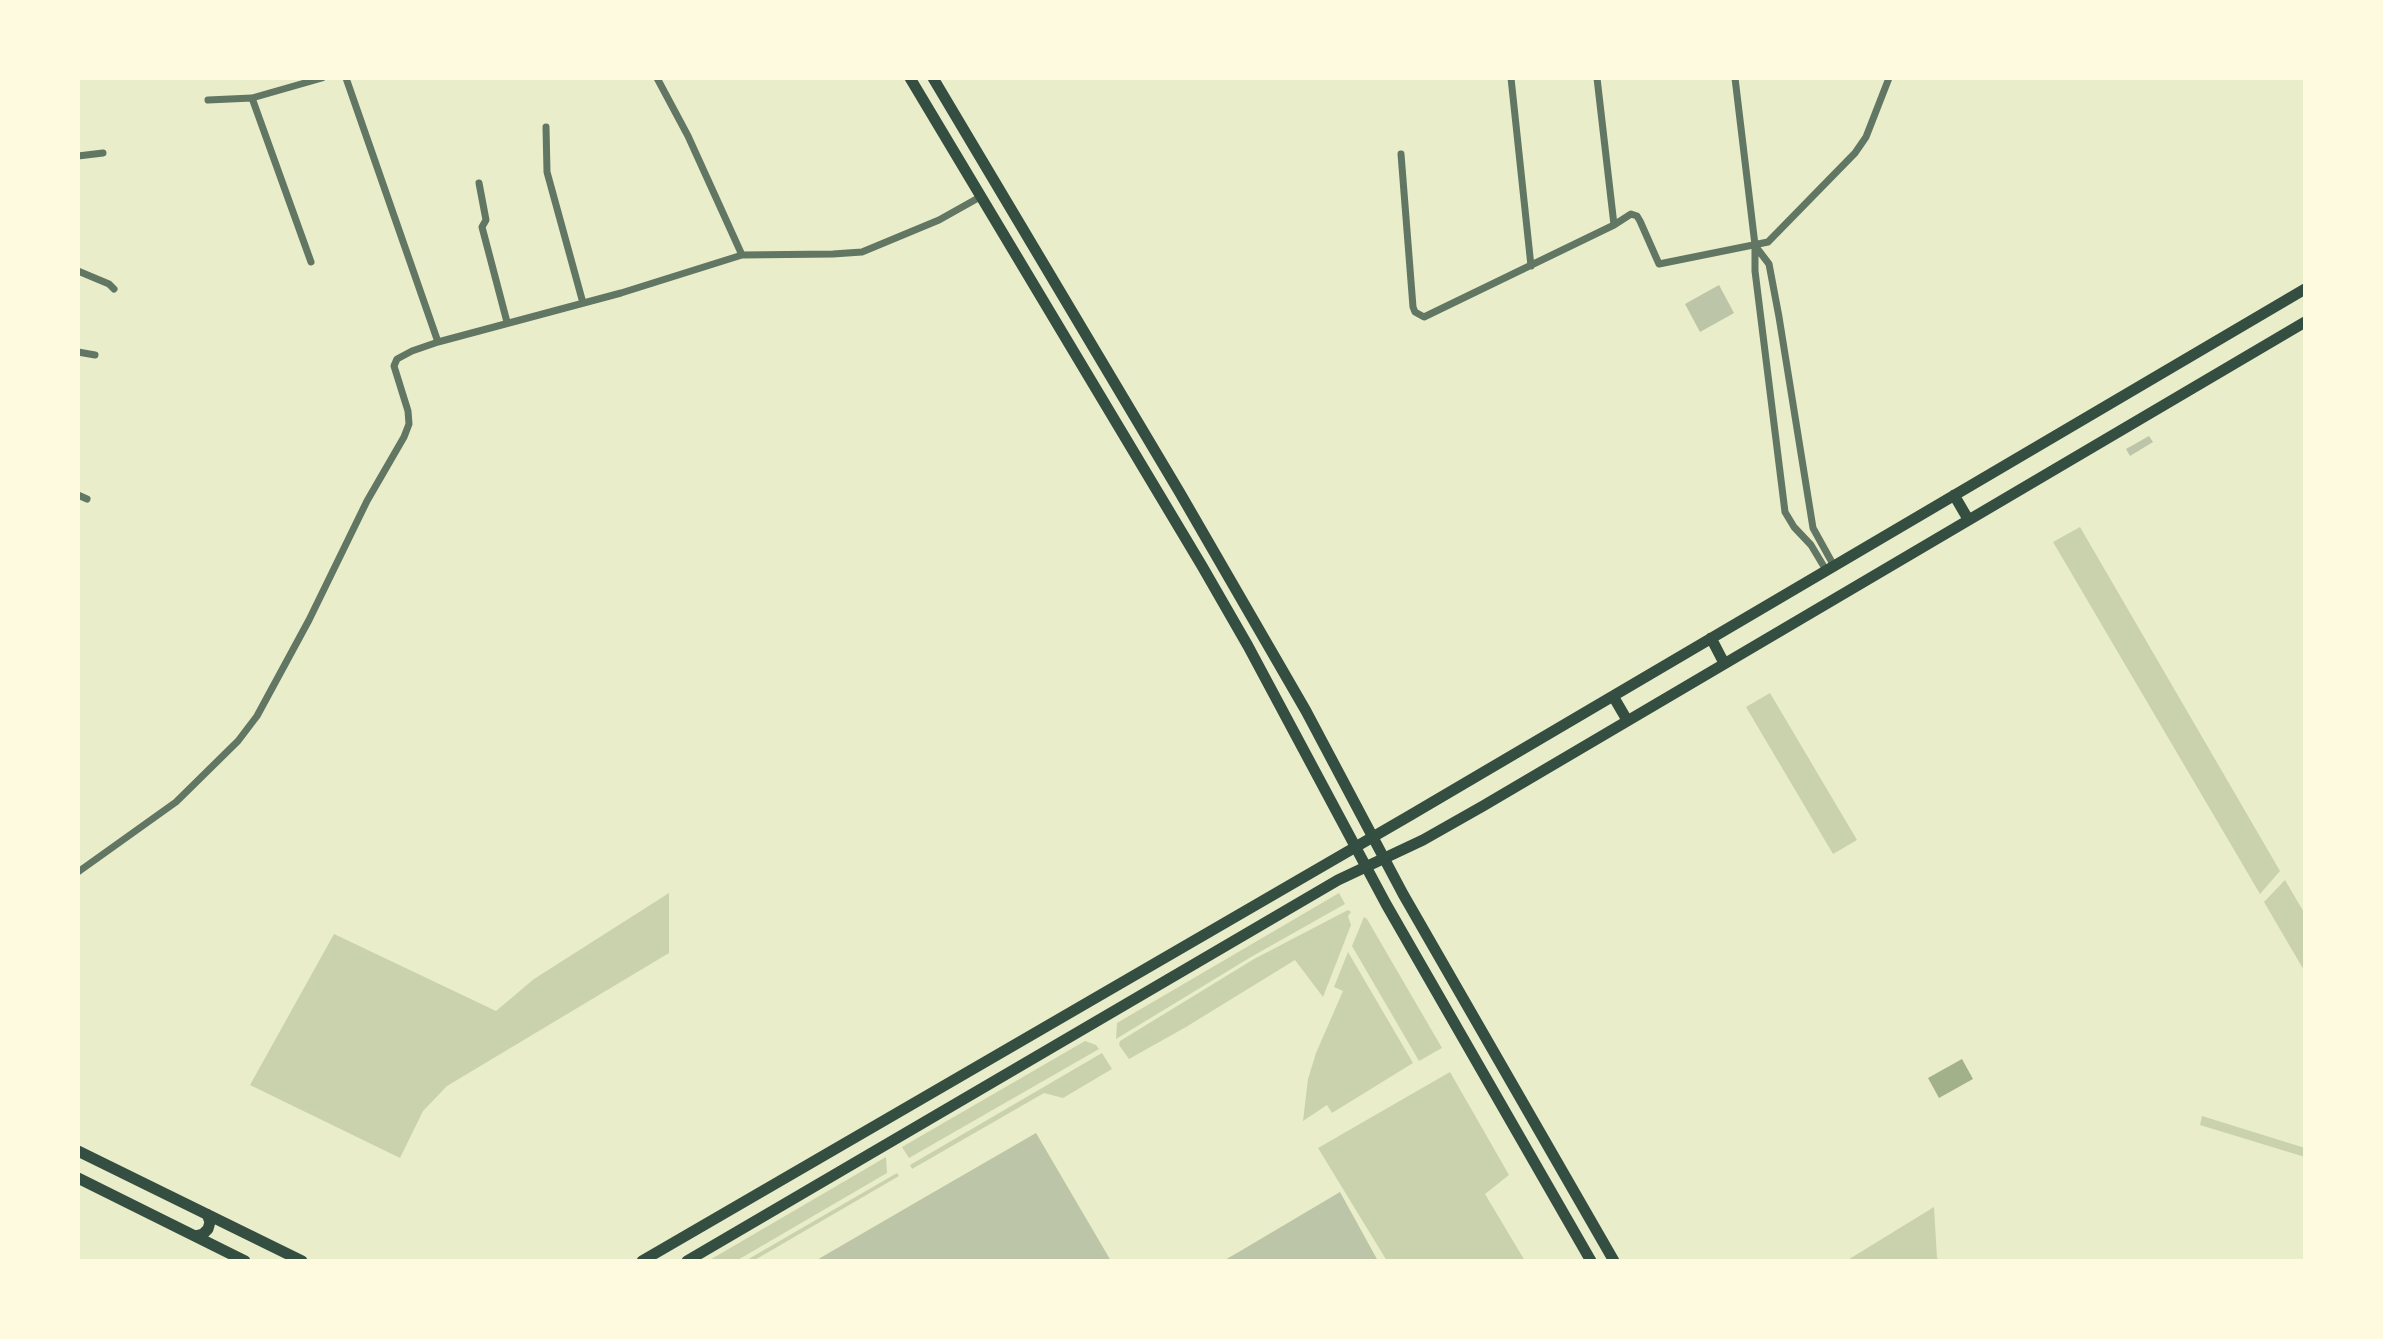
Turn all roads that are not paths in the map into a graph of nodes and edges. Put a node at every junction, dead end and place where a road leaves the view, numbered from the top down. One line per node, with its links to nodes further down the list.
1 (322, 78): 10 (street)
2 (346, 78): 29 (street)
3 (657, 78): 20 (street)
4 (910, 78): 17 (main road)
5 (933, 78): 41 (main road)
6 (1511, 78): 22 (street)
7 (1597, 78): 18 (street)
8 (1735, 78): 19 (street)
9 (1889, 78): 19 (street)
10 (252, 98): 11 (street); 21 (street)
11 (208, 100)
12 (546, 127): 26 (street)
13 (103, 153): 15 (street)
14 (1401, 154): 22 (street)
15 (78, 156)
16 (479, 183): 27 (street)
17 (980, 197): 20 (street); 42 (main road)
18 (1614, 225): 19 (street); 22 (street)
19 (1755, 245): 36 (street); 36 (street)
20 (742, 255): 26 (street)
21 (311, 262)
22 (1531, 266)
23 (78, 271): 24 (street)
24 (114, 289)
25 (2305, 289): 33 (main road)
26 (583, 303): 27 (street)
27 (507, 322): 29 (street)
28 (2305, 322): 35 (main road)
29 (438, 342): 45 (street)
30 (78, 352): 31 (street)
31 (95, 355)
32 (78, 495): 34 (street)
33 (1954, 495): 35 (main road); 36 (main road)
34 (87, 499)
35 (1968, 519): 38 (main road)
36 (1830, 568): 37 (main road)
37 (1711, 638): 38 (main road); 39 (main road)
38 (1724, 663): 40 (main road)
39 (1613, 696): 40 (main road); 41 (main road)
40 (1627, 720): 43 (main road)
41 (1373, 837): 42 (main road); 43 (main road)
42 (1355, 847): 44 (main road); 46 (main road)
43 (1384, 858): 44 (main road); 57 (main road)
44 (1365, 867): 47 (main road); 56 (main road)
45 (78, 872)
46 (1179, 949): 47 (main road); 54 (main road)
47 (1190, 967): 55 (main road)
48 (78, 1151): 50 (main road)
49 (78, 1178): 51 (main road)
50 (207, 1214): 51 (main road); 53 (main road)
51 (195, 1236): 52 (main road)
52 (245, 1261)
53 (302, 1261)
54 (642, 1261)
55 (687, 1261)
56 (1591, 1261)
57 (1614, 1261)

